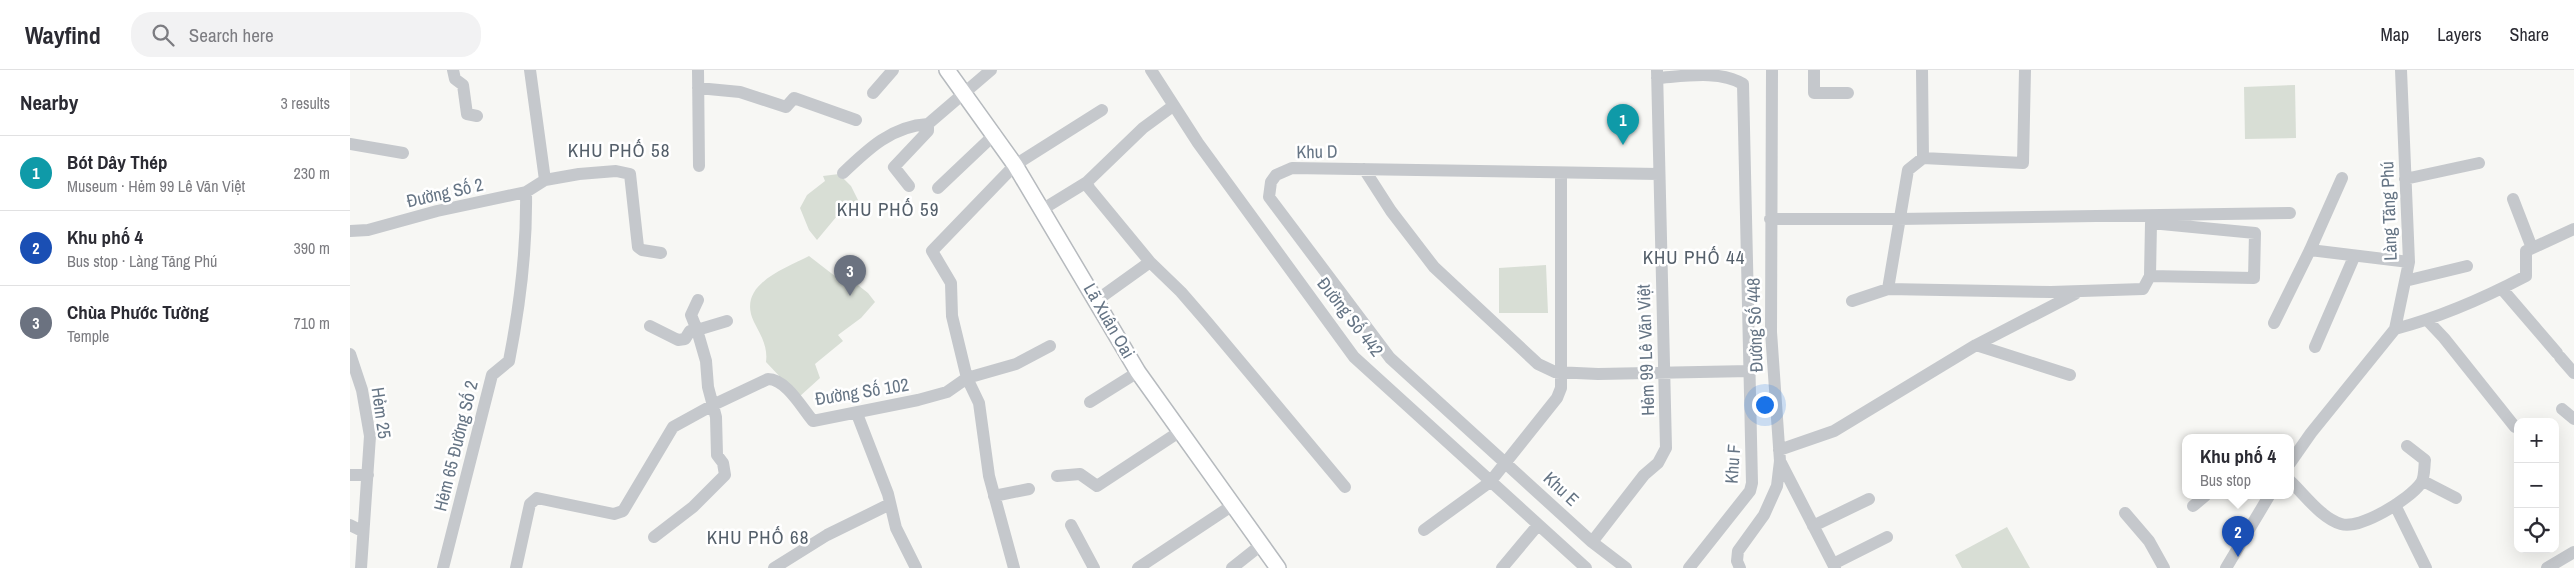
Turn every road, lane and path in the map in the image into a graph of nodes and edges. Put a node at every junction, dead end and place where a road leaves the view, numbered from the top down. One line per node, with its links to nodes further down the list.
1 (453, 70): 20 (street)
2 (530, 70): 36 (street)
3 (698, 70): 14 (street)
4 (893, 70): 16 (street)
5 (947, 70): 17 (main road, Lã Xuân Oai)
6 (991, 70): 17 (street)
7 (1151, 70): 18 (street, Đường Số 442)
8 (1772, 70): 44 (street, Đường Số 448)
9 (1814, 70): 15 (street)
10 (1922, 70): 26 (street)
11 (2025, 70): 26 (street)
12 (2402, 70): 35 (street, Làng Tăng Phú)
13 (1657, 74): 33 (street, Hẻm 99 Lê Văn Việt); 73 (street, Khu F)
14 (698, 88): 21 (street); 29 (street)
15 (1848, 93)
16 (873, 94)
17 (964, 95): 22 (street); 23 (main road, Lã Xuân Oai)
18 (1173, 106): 37 (street); 95 (street, Đường Số 442)
19 (1102, 110): 28 (street)
20 (477, 116)
21 (856, 120)
22 (928, 124): 31 (street); 38 (street)
23 (995, 134): 28 (main road, Lã Xuân Oai); 39 (street)
24 (350, 144): 25 (street)
25 (403, 153)
26 (1923, 158): 45 (street)
27 (2479, 163): 35 (street)
28 (1016, 165): 42 (main road, Lã Xuân Oai); 79 (street)
29 (699, 166)
30 (1364, 169): 32 (street); 75 (street); 90 (street, Khu D)
31 (843, 173)
32 (1561, 173): 33 (street); 75 (street)
33 (1659, 174): 77 (street, Hẻm 99 Lê Văn Việt)
34 (2342, 178): 49 (street)
35 (2405, 179): 53 (street, Làng Tăng Phú)
36 (544, 180): 40 (street, Đường Số 2); 50 (street, Đường Số 2)
37 (1087, 182): 42 (street); 52 (street)
38 (908, 186)
39 (938, 188)
40 (526, 192): 47 (street, Đường Số 2); 122 (street, Hẻm 65 Đường Số 2)
41 (2513, 199): 48 (street)
42 (1043, 209): 61 (main road, Lã Xuân Oai)
43 (2290, 213): 45 (street)
44 (1770, 218): 45 (street); 88 (street, Đường Số 448)
45 (1898, 219): 57 (street)
46 (2574, 229): 48 (street)
47 (350, 230)
48 (2532, 248): 58 (street)
49 (2310, 250): 51 (street); 65 (street)
50 (661, 253)
51 (2354, 257): 53 (street); 71 (street)
52 (1150, 262): 61 (street); 97 (street)
53 (2410, 262): 56 (street, Làng Tăng Phú)
54 (2467, 266): 56 (street)
55 (2150, 276): 55 (street); 59 (street)
56 (2405, 281): 67 (street, Làng Tăng Phú)
57 (1888, 289): 59 (street); 62 (street)
58 (2502, 289): 63 (street); 76 (street)
59 (2080, 291): 69 (street)
60 (698, 300): 68 (street)
61 (1097, 300): 74 (main road, Lã Xuân Oai)
62 (1852, 301)
63 (2427, 320): 67 (street); 85 (street)
64 (727, 321): 68 (street)
65 (2274, 322)
66 (650, 326): 68 (street)
67 (2395, 329): 89 (street, Làng Tăng Phú)
68 (697, 330): 81 (street)
69 (1976, 344): 78 (street); 88 (street)
70 (1050, 346): 79 (street, Đường Số 102)
71 (2315, 346)
72 (350, 354): 92 (street, Hẻm 25)
73 (1750, 371): 77 (street); 134 (street, Khu F)
74 (1138, 372): 80 (street); 86 (main road, Lã Xuân Oai)
75 (1560, 372): 77 (street); 90 (street)
76 (2574, 373)
77 (1663, 374): 117 (street, Hẻm 99 Lê Văn Việt)
78 (2070, 375)
79 (967, 378): 83 (street, Đường Số 102); 99 (street)
80 (1090, 402)
81 (713, 405): 83 (street, Đường Số 102); 114 (street); 123 (street, Đường Số 102)
82 (2562, 409): 84 (street)
83 (857, 414): 104 (street)
84 (2574, 419)
85 (2514, 426)
86 (1179, 432): 93 (street); 106 (main road, Lã Xuân Oai)
87 (2407, 446): 94 (street)
88 (1780, 455): 112 (street); 135 (street, Đường Số 448)
89 (2294, 457)
90 (1506, 462): 95 (street); 117 (street, Khu E)
91 (350, 475): 92 (street)
92 (368, 475): 116 (street, Hẻm 25)
93 (1057, 476)
94 (2422, 481): 100 (street); 105 (street)
95 (1490, 482): 111 (street, Đường Số 442); 113 (street)
96 (2294, 485): 105 (street)
97 (1345, 487)
98 (1029, 488): 99 (street)
99 (994, 496): 126 (street)
100 (2456, 498)
101 (1869, 499): 112 (street)
102 (2201, 499): 107 (street)
103 (2267, 499): 137 (street)
104 (890, 504): 124 (street); 125 (street)
105 (2395, 504): 138 (street)
106 (1233, 505): 118 (main road, Lã Xuân Oai); 128 (street)
107 (2193, 506)
108 (2125, 513): 136 (street)
109 (350, 525): 116 (street)
110 (1070, 525): 127 (street)
111 (1538, 525): 131 (street); 132 (street, Đường Số 442)
112 (1813, 526): 120 (street)
113 (1424, 530)
114 (654, 537)
115 (1887, 537): 120 (street)
116 (358, 539): 121 (street, Hẻm 25)
117 (1592, 542): 133 (street)
118 (1261, 545): 129 (street); 130 (main road, Lã Xuân Oai)
119 (2574, 552): 139 (street)
120 (1834, 566)
121 (361, 568)
122 (443, 568)
123 (516, 568)
124 (774, 568)
125 (916, 568)
126 (1014, 568)
127 (1094, 568)
128 (1138, 568)
129 (1232, 568)
130 (1278, 568)
131 (1502, 568)
132 (1586, 568)
133 (1626, 568)
134 (1689, 568)
135 (1740, 568)
136 (2164, 568)
137 (2226, 568)
138 (2426, 568)
139 (2547, 568)

